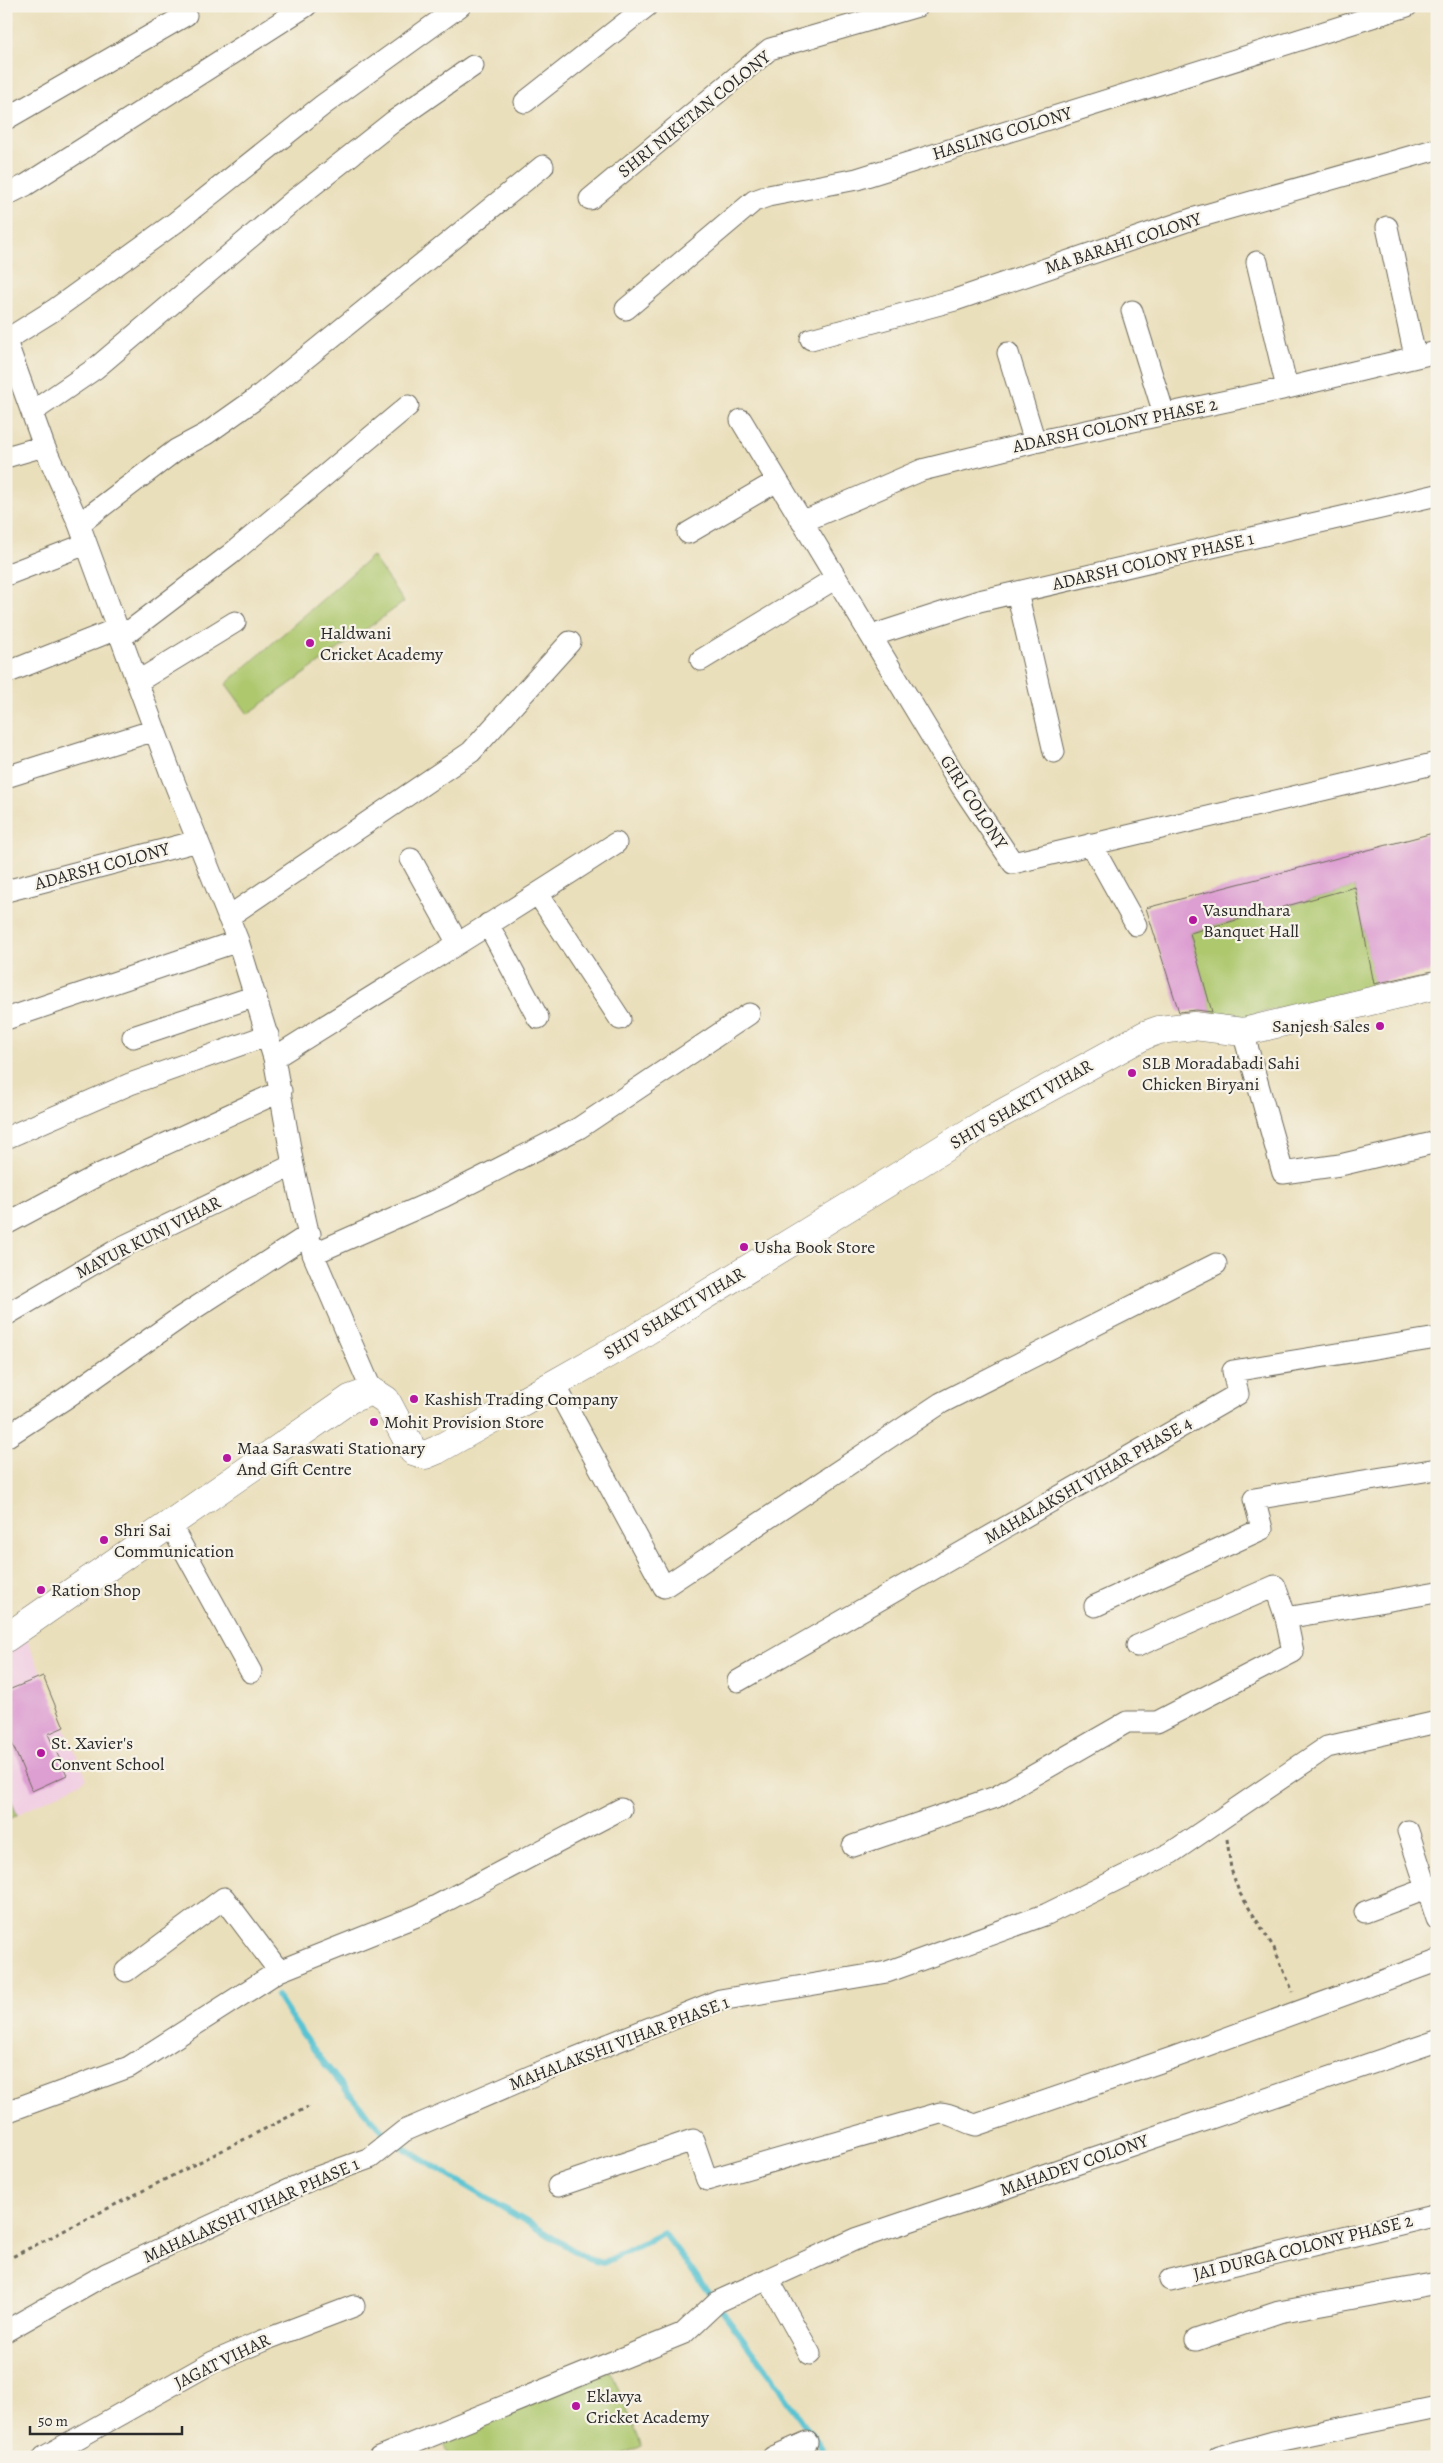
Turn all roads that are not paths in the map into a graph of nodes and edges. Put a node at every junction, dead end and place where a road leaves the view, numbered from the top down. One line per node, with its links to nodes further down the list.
1 (306, 6): 12 (street)
2 (460, 6): 19 (street)
3 (647, 6): 8 (street)
4 (918, 6): 13 (street, SHRI NIKETAN COLONY)
5 (1408, 6): 16 (street, HASLING COLONY)
6 (186, 15): 9 (street)
7 (473, 66): 25 (street)
8 (525, 102)
9 (6, 119)
10 (1437, 149): 18 (street, MA BARAHI COLONY)
11 (543, 166): 34 (street)
12 (6, 195)
13 (590, 199)
14 (1387, 227): 22 (street)
15 (1257, 262): 23 (street)
16 (626, 309)
17 (1132, 311): 26 (street)
18 (811, 339)
19 (6, 340): 25 (street)
20 (1437, 352): 22 (street, ADARSH COLONY PHASE 2)
21 (1008, 353): 28 (street)
22 (1415, 356): 23 (street, ADARSH COLONY PHASE 2)
23 (1287, 388): 26 (street, ADARSH COLONY PHASE 2)
24 (408, 406): 41 (street)
25 (32, 412): 29 (street)
26 (1164, 414): 28 (street, ADARSH COLONY PHASE 2)
27 (740, 420): 31 (street, GIRI COLONY)
28 (1035, 442): 33 (street, ADARSH COLONY PHASE 2)
29 (44, 446): 30 (street); 34 (street)
30 (6, 457)
31 (777, 481): 33 (street, GIRI COLONY); 35 (street)
32 (1437, 495): 39 (street, ADARSH COLONY PHASE 1)
33 (802, 522): 38 (street, GIRI COLONY)
34 (79, 524): 36 (street)
35 (688, 533)
36 (86, 544): 37 (street); 41 (street)
37 (6, 575)
38 (836, 578): 42 (street, GIRI COLONY); 44 (street)
39 (1017, 592): 42 (street, ADARSH COLONY PHASE 1); 48 (street)
40 (235, 622): 46 (street)
41 (120, 632): 45 (street); 46 (street)
42 (871, 636): 53 (street, GIRI COLONY)
43 (570, 642): 57 (street)
44 (701, 660)
45 (6, 673)
46 (137, 682): 47 (street)
47 (155, 730): 50 (street); 51 (street)
48 (1054, 752)
49 (1437, 763): 53 (street, GIRI COLONY)
50 (6, 777)
51 (198, 841): 55 (street, ADARSH COLONY); 57 (street)
52 (616, 842): 56 (street)
53 (1091, 844): 59 (street)
54 (411, 859): 61 (street)
55 (6, 891)
56 (538, 894): 58 (street); 67 (street)
57 (228, 917): 60 (street)
58 (488, 924): 61 (street); 65 (street)
59 (1136, 925)
60 (238, 941): 63 (street); 66 (street)
61 (457, 942): 71 (street)
62 (1437, 985): 68 (street, SHIV SHAKTI VIHAR)
63 (256, 996): 69 (street); 70 (street)
64 (749, 1014): 77 (street)
65 (538, 1018)
66 (6, 1019)
67 (620, 1019)
68 (1243, 1032): 74 (street); 81 (street, SHIV SHAKTI VIHAR)
69 (268, 1035): 71 (street); 73 (street)
70 (133, 1037)
71 (274, 1058): 72 (street)
72 (281, 1091): 75 (street); 76 (street)
73 (6, 1138)
74 (1437, 1142)
75 (293, 1165): 77 (street); 79 (street, MAYUR KUNJ VIHAR)
76 (6, 1224)
77 (311, 1244): 82 (street); 83 (street)
78 (1216, 1264): 81 (street)
79 (6, 1315)
80 (1437, 1338): 92 (street, MAHALAKSHI VIHAR PHASE 4)
81 (554, 1383): 82 (street, SHIV SHAKTI VIHAR)
82 (372, 1391): 85 (street)
83 (6, 1437)
84 (1437, 1469): 87 (street)
85 (170, 1524): 89 (street); 91 (street)
86 (1437, 1592): 88 (street)
87 (1095, 1606)
88 (1286, 1618): 90 (street); 96 (street)
89 (6, 1638)
90 (1138, 1646)
91 (251, 1672)
92 (738, 1681)
93 (1437, 1722): 111 (street, MAHALAKSHI VIHAR PHASE 1)
94 (621, 1809): 102 (street)
95 (1408, 1831): 97 (street)
96 (853, 1846)
97 (1432, 1886): 98 (street); 99 (street)
98 (1365, 1912)
99 (1437, 1919)
100 (1437, 1961): 105 (street)
101 (126, 1971): 102 (street)
102 (279, 1971): 104 (street)
103 (1437, 2041): 107 (street, MAHADEV COLONY)
104 (6, 2112)
105 (558, 2186)
106 (1437, 2214): 108 (street, JAI DURGA COLONY PHASE 2)
107 (768, 2279): 113 (street); 117 (street, MAHADEV COLONY)
108 (1170, 2280)
109 (1437, 2283): 112 (street)
110 (354, 2306): 116 (street, JAGAT VIHAR)
111 (6, 2331)
112 (1196, 2340)
113 (810, 2354)
114 (1437, 2408): 119 (street)
115 (807, 2442): 118 (street)
116 (44, 2457)
117 (379, 2457)
118 (773, 2457)
119 (1219, 2457)

